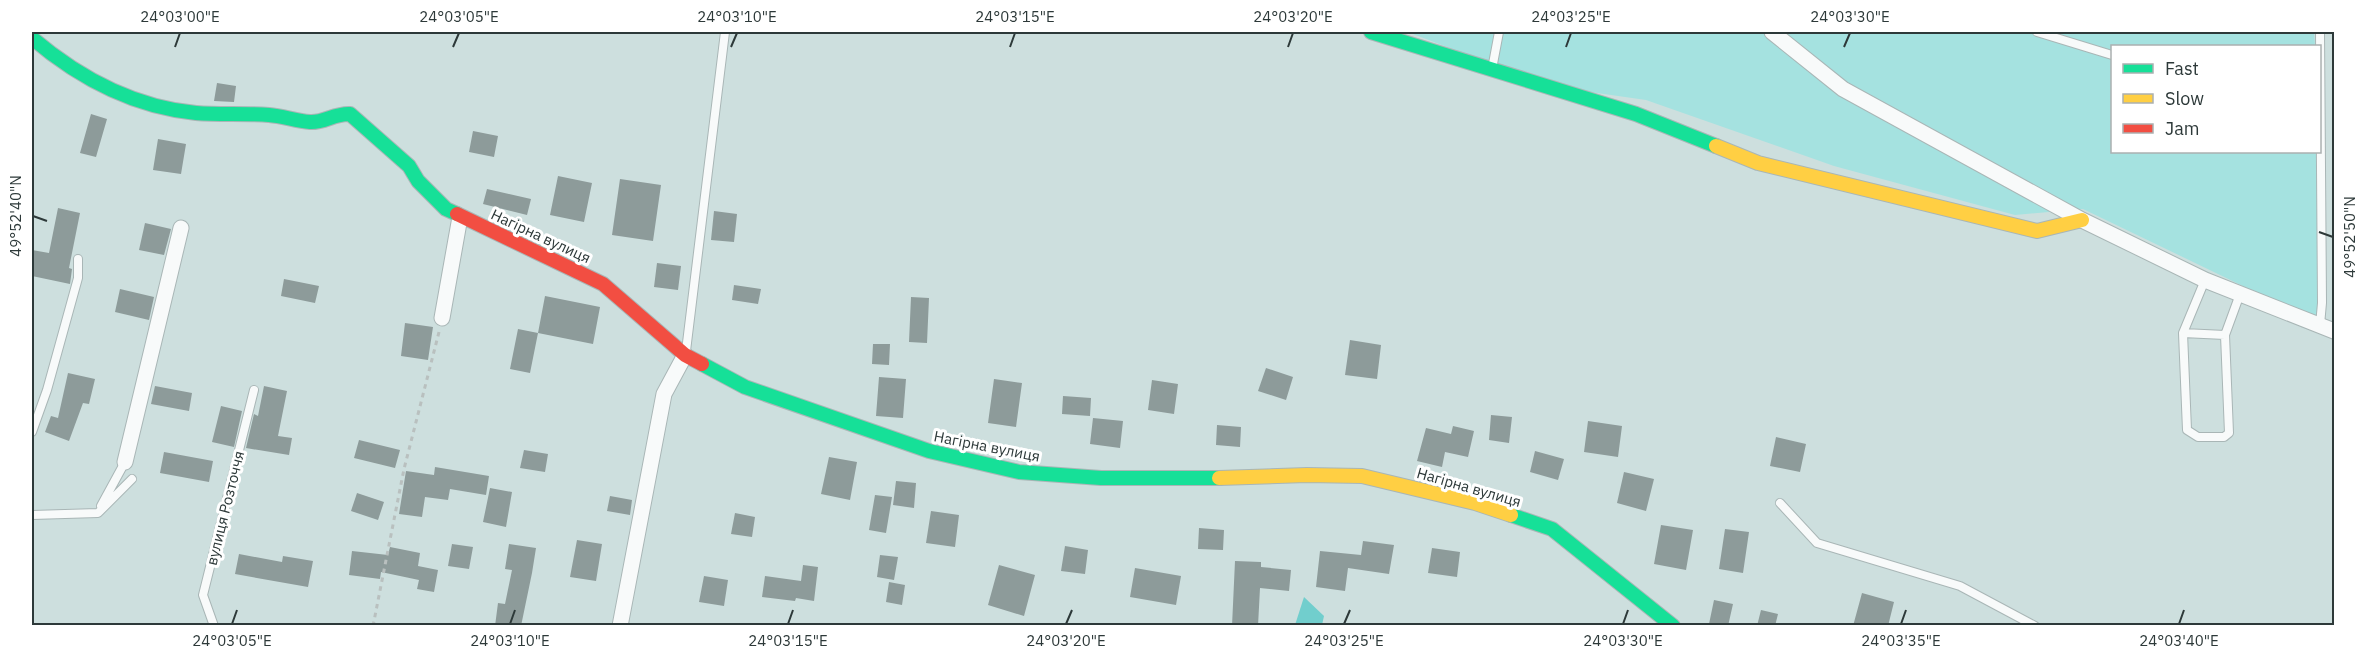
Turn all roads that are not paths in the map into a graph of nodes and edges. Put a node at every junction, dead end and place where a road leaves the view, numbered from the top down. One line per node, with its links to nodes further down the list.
1 (726, 32): 20 (lane)
2 (1371, 32): 8 (street)
3 (1499, 32): 8 (lane)
4 (1772, 32): 11 (street)
5 (2037, 32): 7 (lane)
6 (32, 38): 10 (street, Нагірна вулиця)
7 (2111, 55)
8 (1491, 71): 11 (street)
9 (2321, 152): 17 (lane)
10 (460, 216): 16 (street); 20 (street, Нагірна вулиця)
11 (2082, 220): 14 (street)
12 (181, 228): 23 (street)
13 (78, 259): 22 (lane)
14 (2205, 280): 15 (street); 18 (lane)
15 (2240, 294): 17 (street); 19 (lane)
16 (442, 318)
17 (2327, 328)
18 (2184, 333): 19 (lane); 19 (lane)
19 (2225, 335)
20 (685, 355): 29 (street); 30 (street, Нагірна вулиця)
21 (254, 390): 28 (lane, вулиця Розточчя)
22 (32, 432)
23 (125, 462): 26 (lane)
24 (132, 479): 26 (lane)
25 (1780, 503): 31 (lane)
26 (98, 513): 27 (lane)
27 (32, 515)
28 (214, 626)
29 (620, 626)
30 (1672, 626)
31 (2035, 626)

